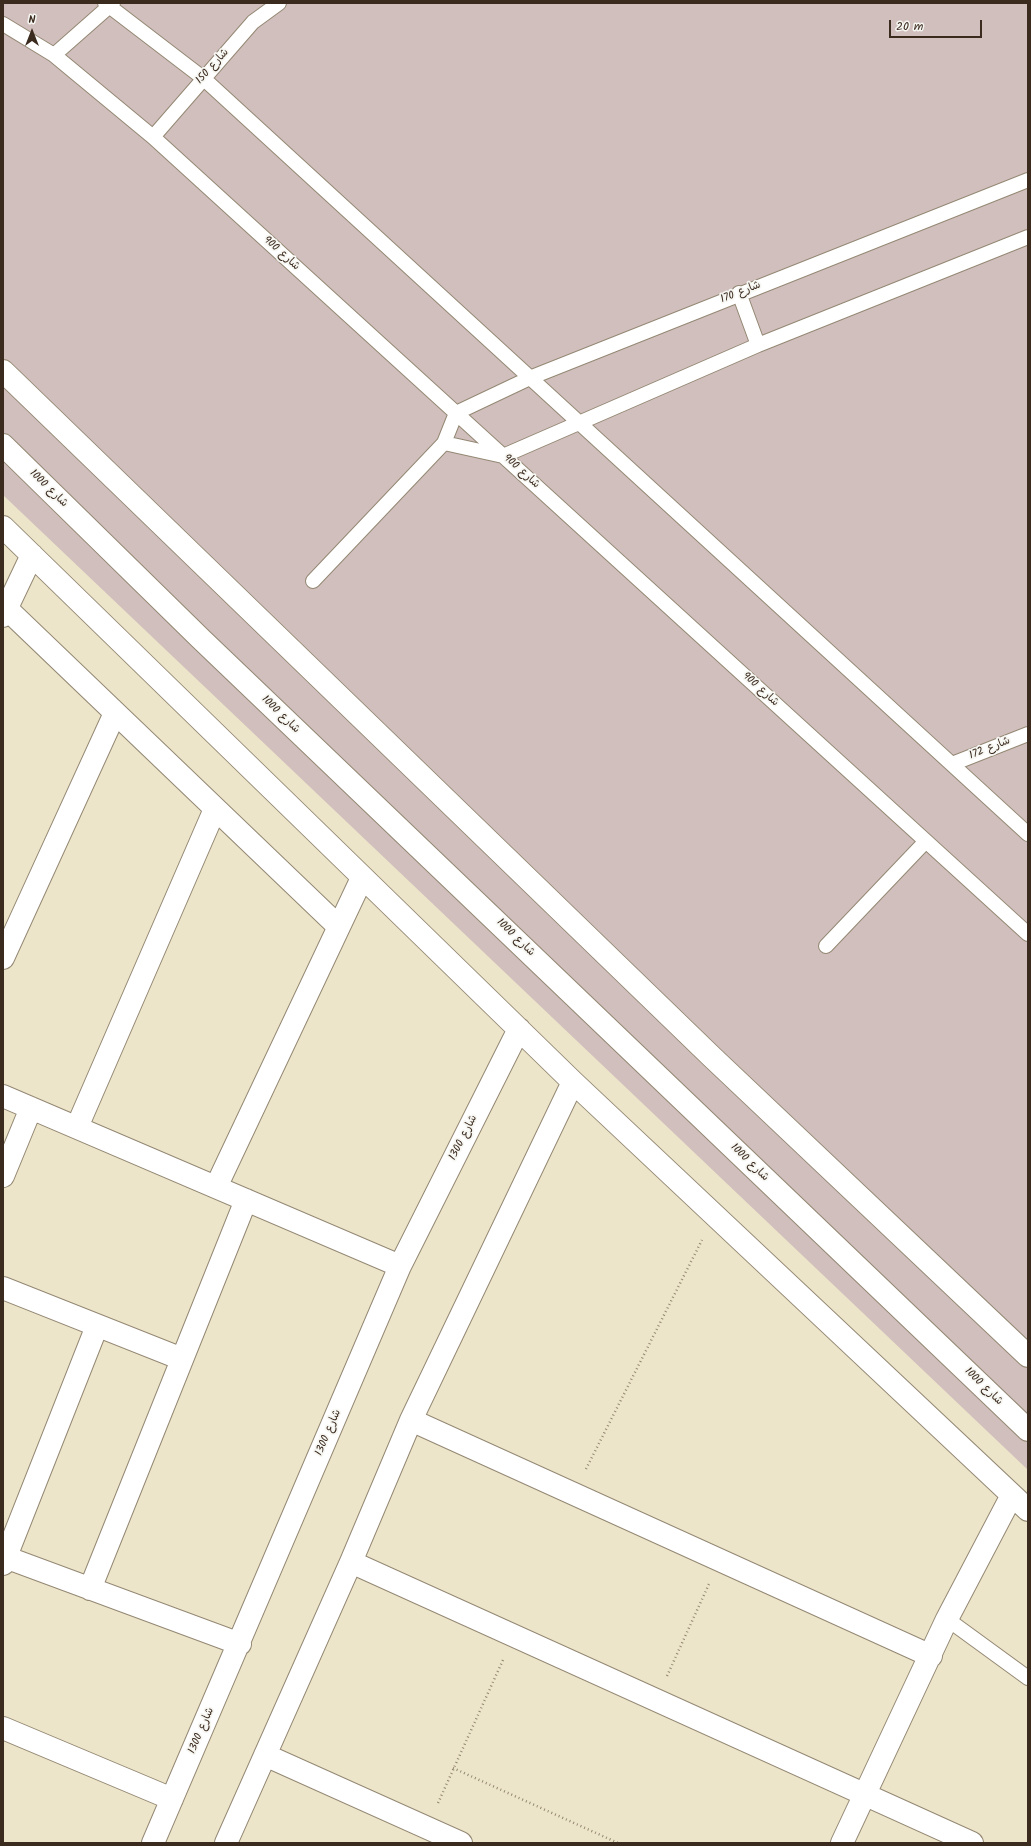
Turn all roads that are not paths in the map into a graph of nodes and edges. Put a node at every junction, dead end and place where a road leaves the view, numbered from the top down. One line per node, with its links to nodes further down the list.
1 (279, 3): 5 (lane, شارع 150)
2 (109, 4): 4 (lane); 5 (lane)
3 (3, 24): 4 (lane, شارع 900)
4 (54, 54): 6 (lane, شارع 900)
5 (203, 78): 6 (lane, شارع 150); 12 (lane)
6 (153, 137): 13 (lane, شارع 900)
7 (1028, 180): 9 (lane, شارع 170)
8 (1028, 238): 10 (lane)
9 (739, 293): 10 (lane); 12 (lane, شارع 170)
10 (758, 345): 14 (lane)
11 (3, 371): 44 (street)
12 (532, 377): 13 (lane, شارع 170); 14 (lane)
13 (456, 413): 15 (lane); 17 (lane, شارع 900)
14 (580, 423): 17 (lane); 24 (lane)
15 (444, 443): 17 (lane); 20 (lane)
16 (3, 445): 47 (street, شارع 1000)
17 (503, 456): 27 (lane, شارع 900)
18 (3, 527): 19 (street)
19 (32, 555): 21 (street); 28 (street)
20 (313, 581)
21 (5, 613): 22 (street)
22 (116, 713): 25 (street); 32 (street)
23 (1028, 734): 24 (lane, شارع 172)
24 (952, 764): 26 (lane)
25 (215, 809): 29 (street); 37 (street)
26 (1028, 834)
27 (926, 841): 30 (lane, شارع 900); 31 (lane)
28 (362, 878): 29 (street); 33 (street)
29 (339, 927): 39 (street)
30 (1028, 934)
31 (826, 946)
32 (3, 958)
33 (518, 1029): 34 (street); 41 (street, شارع 1300)
34 (572, 1082): 46 (street); 48 (street)
35 (3, 1096): 36 (street)
36 (31, 1108): 37 (street); 38 (street)
37 (77, 1127): 39 (street)
38 (3, 1176)
39 (216, 1187): 40 (street)
40 (246, 1200): 41 (street); 45 (street)
41 (400, 1266): 54 (street, شارع 1300)
42 (3, 1288): 43 (street)
43 (97, 1326): 45 (street); 50 (street)
44 (1028, 1356)
45 (182, 1359): 52 (street)
46 (411, 1420): 51 (street); 55 (street)
47 (1028, 1430)
48 (1012, 1495): 49 (street); 53 (street)
49 (1028, 1510)
50 (4, 1560): 52 (street)
51 (351, 1562): 58 (street); 59 (street)
52 (90, 1589): 54 (street)
53 (947, 1619): 55 (street); 56 (lane)
54 (240, 1644): 60 (street, شارع 1300)
55 (931, 1656): 59 (street)
56 (1028, 1678)
57 (3, 1729): 60 (street)
58 (265, 1754): 62 (street); 63 (street)
59 (865, 1795): 64 (street); 65 (street)
60 (172, 1799): 61 (street, شارع 1300)
61 (153, 1843)
62 (226, 1843)
63 (461, 1843)
64 (842, 1843)
65 (972, 1843)

